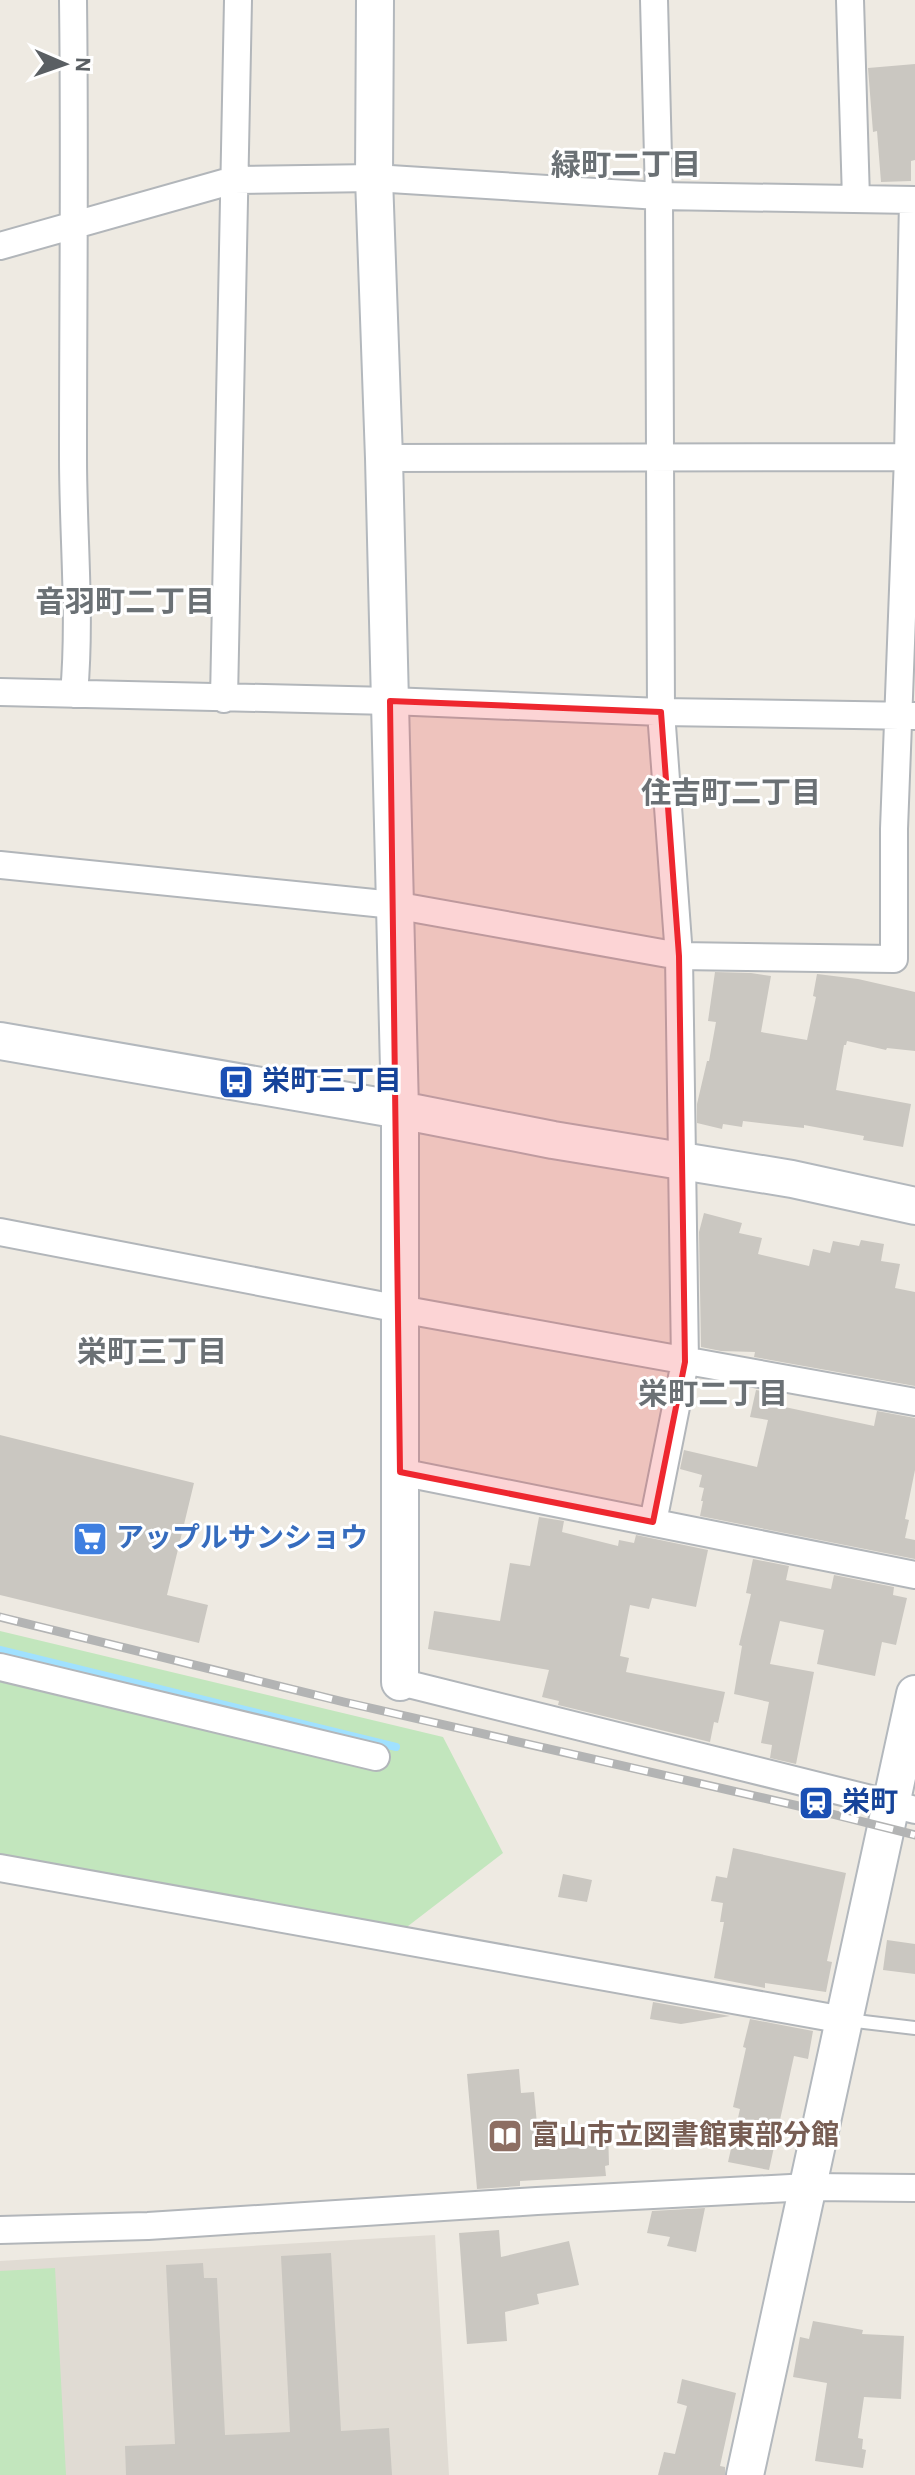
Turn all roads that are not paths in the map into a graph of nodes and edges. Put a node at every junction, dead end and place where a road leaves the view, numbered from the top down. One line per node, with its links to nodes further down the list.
1 (73, 0): 11 (street)
2 (238, 0): 7 (street)
3 (375, 0): 6 (street)
4 (654, 0): 8 (street)
5 (850, 0): 9 (street)
6 (374, 178): 7 (street); 8 (street); 15 (street)
7 (234, 180): 11 (street); 18 (street)
8 (659, 196): 9 (street); 13 (street)
9 (856, 199): 10 (street)
10 (914, 200): 14 (street)
11 (75, 224): 12 (street); 17 (street)
12 (0, 246)
13 (661, 457): 14 (street); 15 (street); 20 (street)
14 (912, 457): 21 (street)
15 (384, 458): 19 (street)
16 (0, 692): 17 (street)
17 (74, 694): 18 (street)
18 (224, 699): 19 (street)
19 (390, 701): 20 (street); 23 (street)
20 (661, 712): 21 (street); 24 (street)
21 (907, 716): 24 (street)
22 (0, 865): 23 (street)
23 (394, 905): 24 (street); 26 (street)
24 (679, 956): 27 (street)
25 (0, 1041): 26 (street)
26 (400, 1110): 27 (street); 30 (street)
27 (683, 1162): 28 (street); 31 (street)
28 (915, 1206)
29 (0, 1232): 30 (street)
30 (400, 1309): 31 (street); 33 (street)
31 (685, 1362): 32 (street); 34 (street)
32 (915, 1402)
33 (400, 1472): 34 (street); 37 (street)
34 (653, 1522): 35 (street)
35 (915, 1575)
36 (0, 1667): 39 (street)
37 (400, 1682): 40 (street)
38 (915, 1694): 40 (street)
39 (376, 1757)
40 (903, 1807): 42 (street)
41 (0, 1868): 42 (street)
42 (844, 2020): 43 (lane); 44 (street)
43 (915, 2028)
44 (809, 2187): 45 (street); 46 (street); 47 (street)
45 (915, 2188)
46 (0, 2230)
47 (745, 2475)

